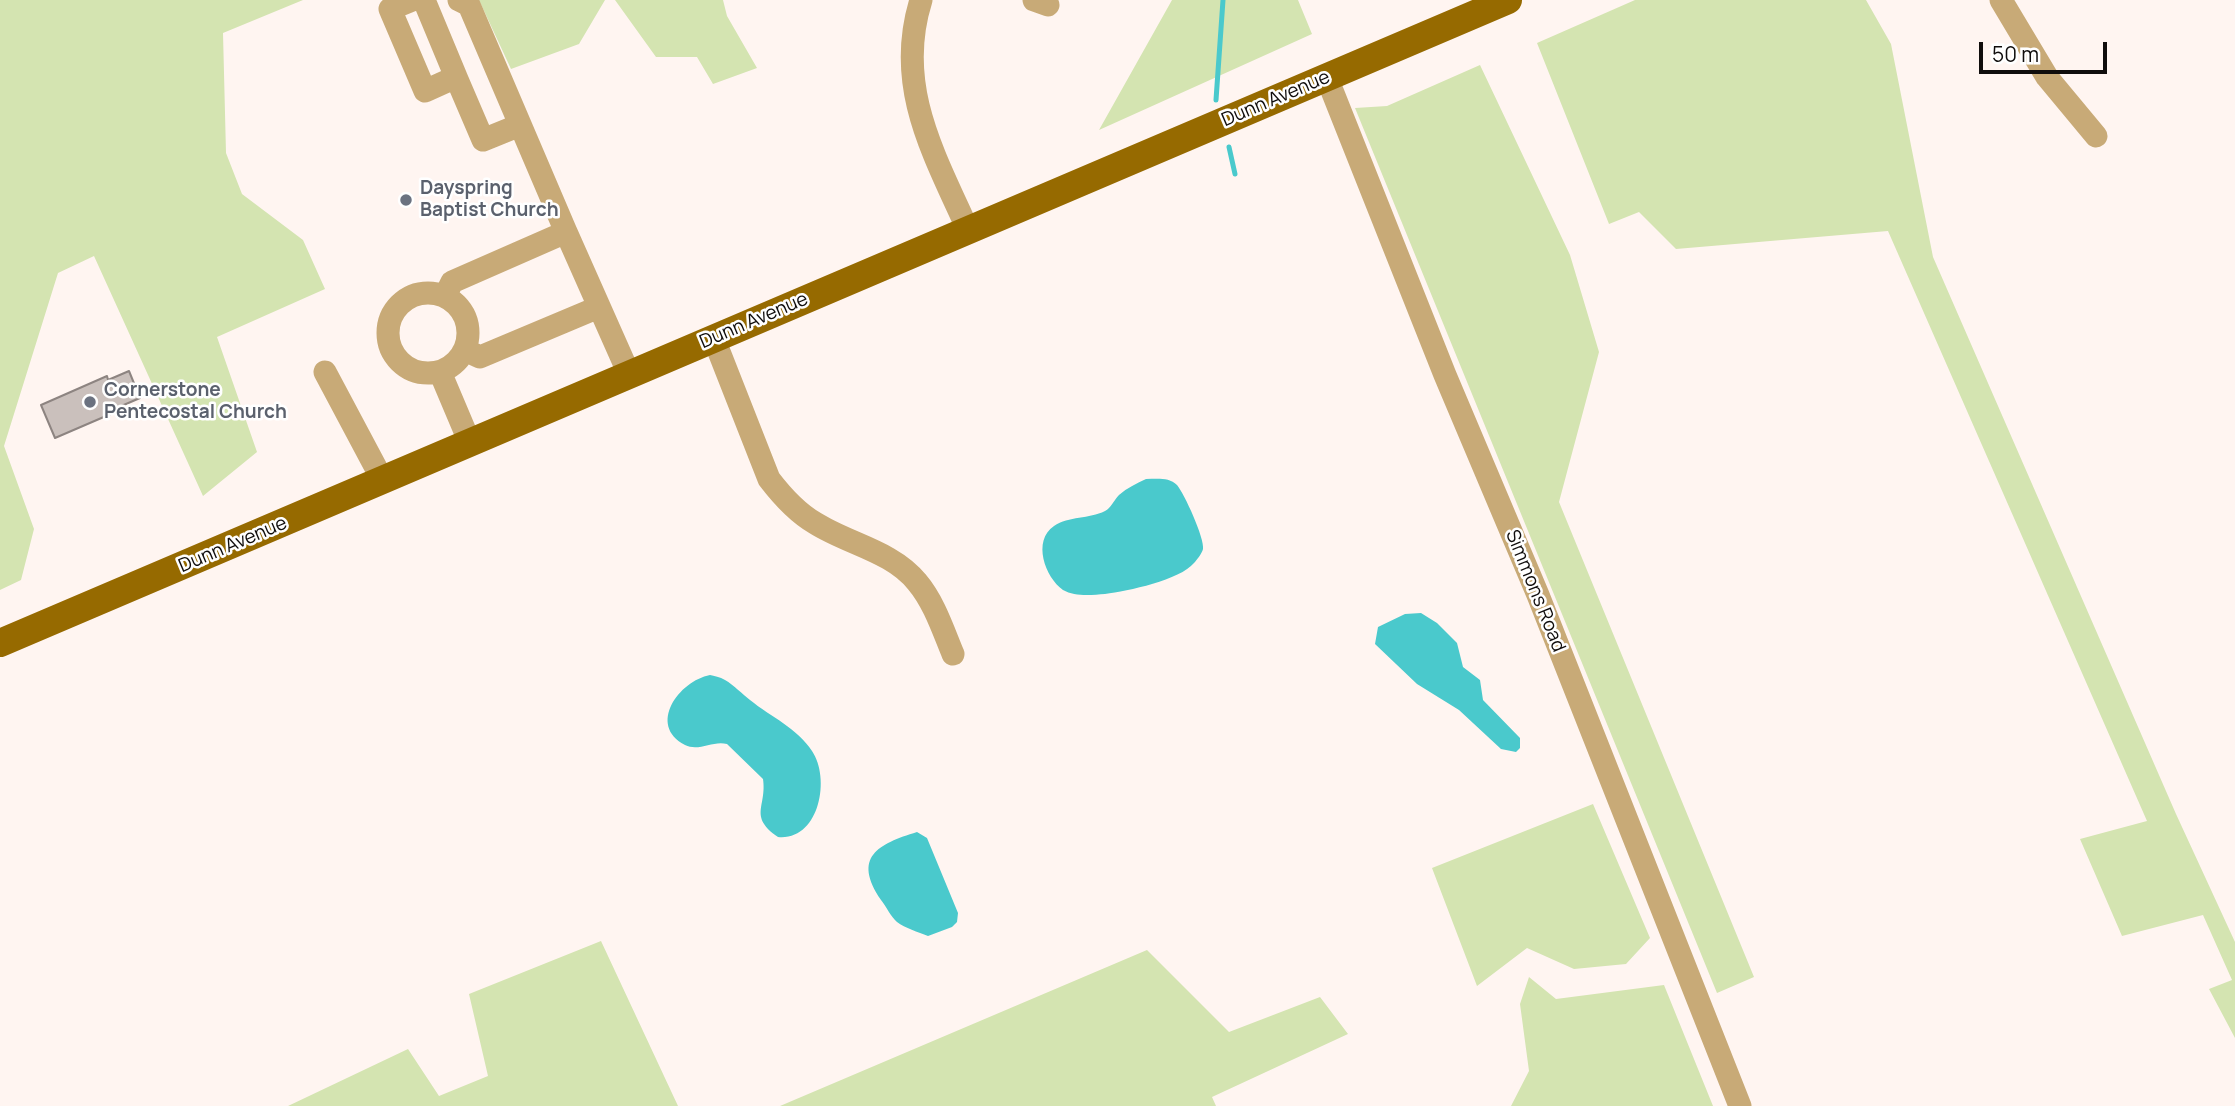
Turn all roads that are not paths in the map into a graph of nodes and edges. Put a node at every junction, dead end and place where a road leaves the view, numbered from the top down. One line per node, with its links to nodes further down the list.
1 (412, 0): 7 (street)
2 (424, 0): 7 (street)
3 (459, 0): 9 (street)
4 (921, 0): 11 (street)
5 (1508, 0): 8 (main road, Dunn Avenue)
6 (2001, 0): 10 (street)
7 (456, 77): 9 (street)
8 (1327, 78): 11 (main road, Dunn Avenue); 24 (street, Simmons Road)
9 (520, 124): 12 (street)
10 (2096, 136)
11 (968, 230): 15 (main road, Dunn Avenue)
12 (566, 233): 13 (street); 14 (street)
13 (445, 296): 16 (street); 18 (street)
14 (599, 307): 16 (street); 19 (street)
15 (713, 339): 19 (main road, Dunn Avenue); 23 (street)
16 (465, 350): 18 (street)
17 (325, 372): 21 (street)
18 (440, 372): 20 (street)
19 (629, 374): 20 (main road, Dunn Avenue)
20 (470, 443): 21 (main road, Dunn Avenue)
21 (383, 481): 22 (main road, Dunn Avenue)
22 (0, 643)
23 (953, 654)
24 (1740, 1106)

